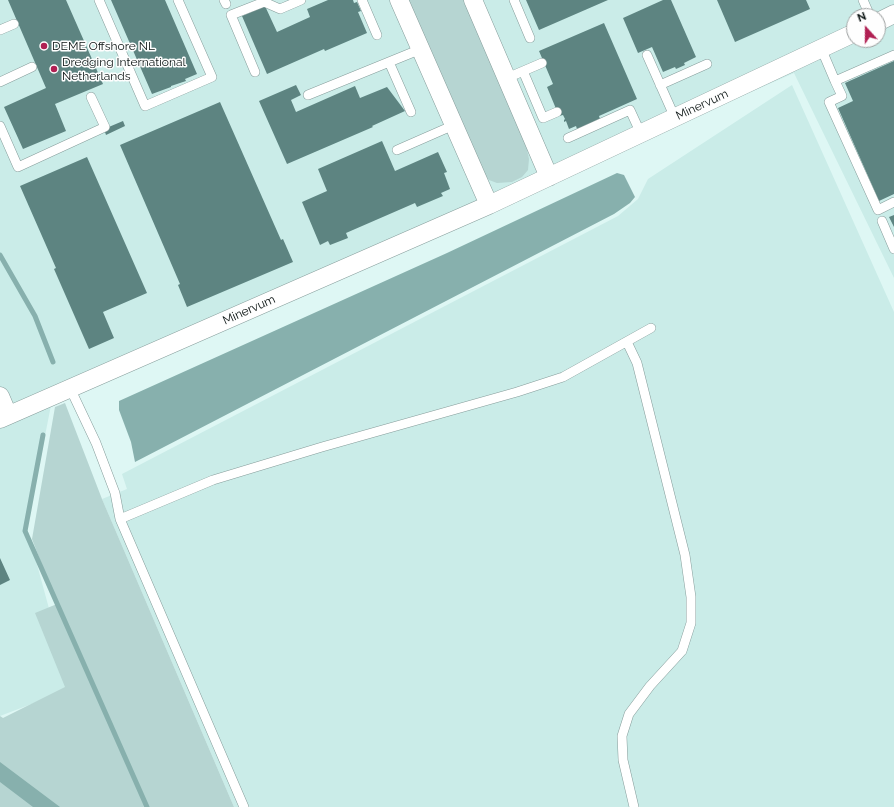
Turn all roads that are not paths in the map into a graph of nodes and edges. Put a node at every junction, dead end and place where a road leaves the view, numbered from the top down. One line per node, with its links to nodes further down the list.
1 (99, 0): 2 (lane)
2 (178, 0)
3 (301, 0): 21 (lane)
4 (362, 0): 10 (lane)
5 (400, 0): 14 (street)
6 (514, 0): 12 (lane)
7 (475, 1): 22 (street)
8 (14, 24): 9 (lane)
9 (0, 30)
10 (377, 35)
11 (846, 37): 13 (street, Minervum)
12 (530, 38)
13 (821, 48): 23 (lane); 30 (street, Minervum)
14 (421, 49): 17 (lane); 32 (street)
15 (647, 55): 25 (lane)
16 (894, 55): 23 (lane)
17 (389, 62): 26 (lane); 28 (lane)
18 (542, 63): 22 (lane)
19 (707, 64): 25 (lane)
20 (32, 67): 24 (lane)
21 (255, 72)
22 (515, 74): 31 (street)
23 (835, 81): 38 (lane)
24 (0, 82)
25 (660, 85): 30 (lane)
26 (308, 95)
27 (91, 97): 33 (lane)
28 (411, 112)
29 (557, 112): 31 (lane)
30 (675, 118): 34 (street, Minervum)
31 (535, 122): 37 (street)
32 (454, 125): 36 (lane); 39 (street)
33 (0, 126)
34 (641, 134): 35 (lane); 37 (street, Minervum)
35 (568, 138)
36 (397, 150)
37 (549, 177): 39 (street, Minervum)
38 (894, 202)
39 (489, 205): 44 (street, Minervum)
40 (882, 221): 41 (lane)
41 (894, 249)
42 (651, 328): 43 (lane)
43 (627, 342): 47 (lane); 49 (lane)
44 (70, 388): 46 (street, Minervum); 47 (lane)
45 (0, 396): 46 (street, Minervum)
46 (4, 417)
47 (120, 519): 48 (lane)
48 (244, 807)
49 (634, 807)

